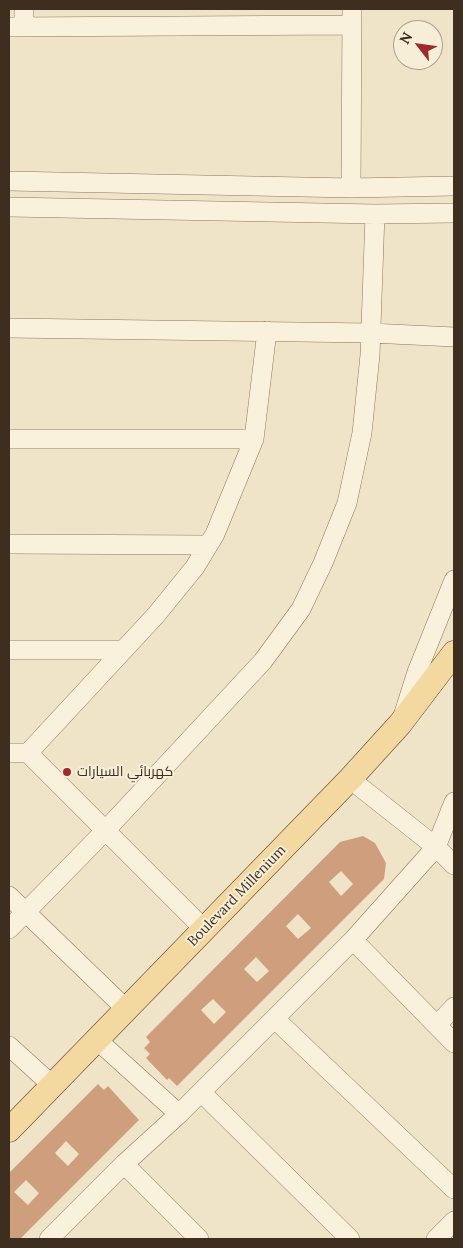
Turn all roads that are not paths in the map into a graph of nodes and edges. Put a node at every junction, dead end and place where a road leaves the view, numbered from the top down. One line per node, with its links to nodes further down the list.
1 (215, 17): 2 (street); 3 (street)
2 (352, 17): 6 (street)
3 (19, 21)
4 (10, 180): 6 (street); 7 (street)
5 (454, 186): 6 (street)
6 (351, 188)
7 (9, 207): 9 (street)
8 (454, 213): 9 (street)
9 (375, 214): 12 (street)
10 (9, 328): 11 (street)
11 (266, 331): 12 (street); 15 (street)
12 (370, 333): 13 (street); 27 (street)
13 (454, 337)
14 (9, 438): 15 (street)
15 (254, 439): 17 (street)
16 (9, 544): 17 (street)
17 (208, 545): 20 (street)
18 (454, 580): 22 (street)
19 (9, 650): 20 (street)
20 (123, 650): 24 (street)
21 (454, 653): 22 (main road, Boulevard Millenium)
22 (400, 724): 25 (main road, Boulevard Millenium)
23 (9, 753): 24 (street)
24 (28, 753): 27 (street)
25 (350, 779): 28 (street); 33 (main road, Boulevard Millenium)
26 (454, 802): 28 (street)
27 (104, 832): 31 (street); 33 (street)
28 (436, 847): 29 (street); 34 (street)
29 (454, 865)
30 (9, 896): 31 (street)
31 (26, 912): 32 (street); 36 (street)
32 (9, 929)
33 (205, 930): 36 (main road, Boulevard Millenium)
34 (353, 940): 37 (street); 38 (street)
35 (454, 1007): 38 (street)
36 (126, 1008): 39 (main road, Boulevard Millenium)
37 (275, 1019): 43 (street); 47 (street)
38 (437, 1025): 40 (street)
39 (96, 1039): 42 (main road, Boulevard Millenium); 44 (street)
40 (454, 1043)
41 (9, 1046): 42 (street)
42 (52, 1085): 45 (main road, Boulevard Millenium)
43 (201, 1092): 44 (street); 51 (street)
44 (179, 1114): 46 (street)
45 (9, 1130)
46 (124, 1164): 49 (street); 50 (street)
47 (454, 1189)
48 (454, 1221): 52 (street)
49 (49, 1239)
50 (199, 1239)
51 (350, 1239)
52 (436, 1239)

